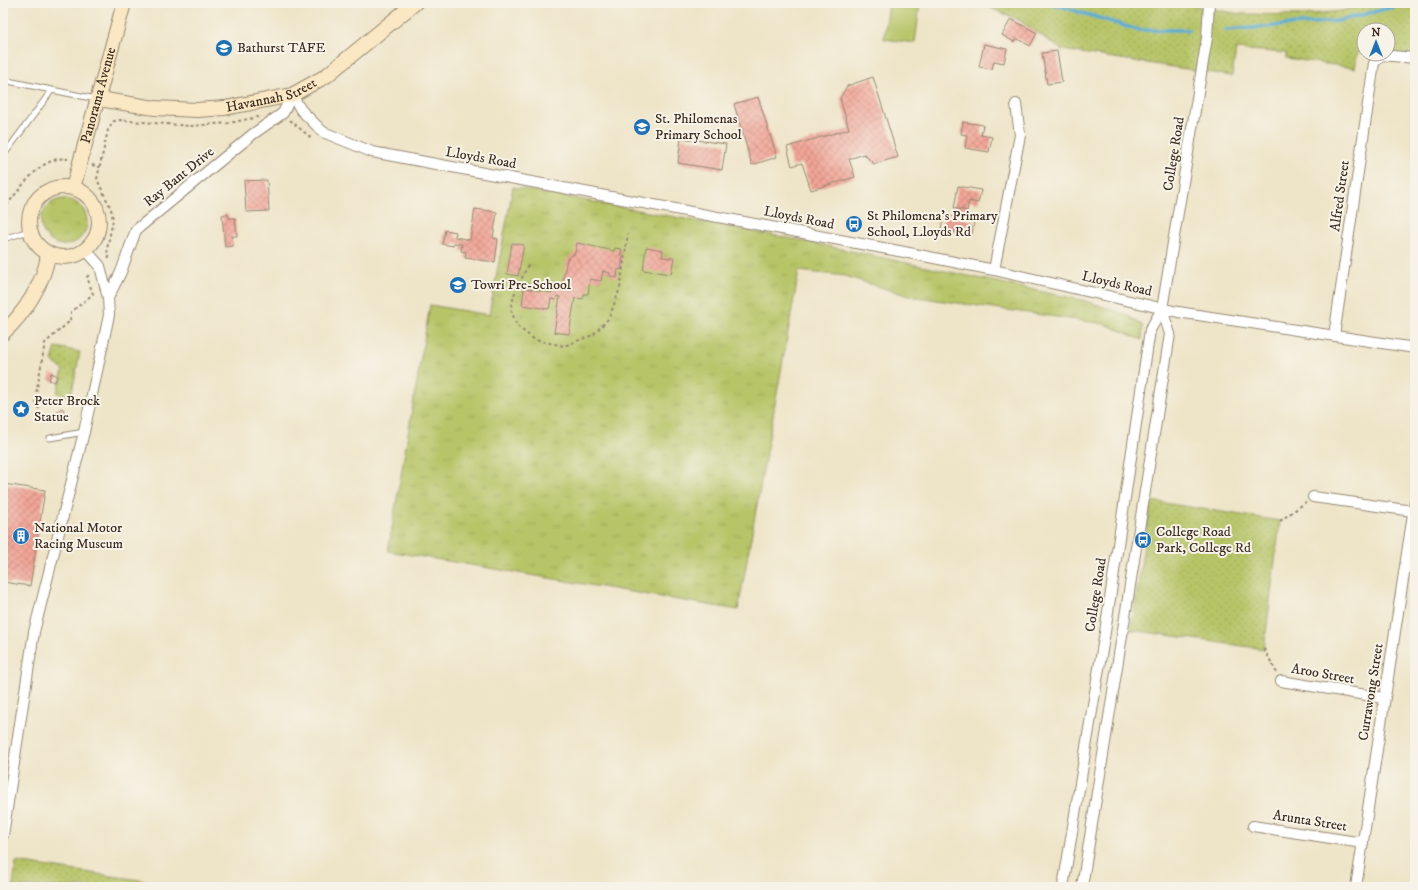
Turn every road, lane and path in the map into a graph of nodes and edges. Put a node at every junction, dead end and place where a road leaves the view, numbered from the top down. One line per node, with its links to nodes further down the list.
1 (124, 3): 8 (street, Panorama Avenue)
2 (415, 3): 7 (street, Havannah Street)
3 (1210, 3): 26 (street, College Road)
4 (1415, 58): 28 (street, Alfred Street)
5 (3, 80): 6 (lane)
6 (52, 90): 8 (lane); 12 (lane)
7 (292, 95): 8 (street, Havannah Street); 10 (street, Ray Bant Drive); 23 (street, Lloyds Road)
8 (99, 99): 14 (street, Panorama Avenue)
9 (1016, 104): 23 (street)
10 (278, 116): 11 (path); 21 (path); 25 (street, Ray Bant Drive)
11 (310, 137)
12 (3, 156)
13 (67, 159): 15 (path)
14 (73, 188): 16 (street); 19 (street)
15 (3, 210)
16 (29, 231): 18 (lane); 20 (street)
17 (628, 234): 22 (path)
18 (3, 239)
19 (86, 250): 20 (street); 25 (street, Ray Bant Drive)
20 (48, 254): 27 (street)
21 (109, 261)
22 (528, 265)
23 (994, 270): 26 (street, Lloyds Road)
24 (93, 271): 30 (path)
25 (108, 298): 31 (street, Ray Bant Drive)
26 (1162, 309): 28 (street, Lloyds Road); 42 (street, College Road); 43 (street, College Road)
27 (3, 333)
28 (1334, 336): 29 (street, Lloyds Road)
29 (1415, 348)
30 (39, 408)
31 (84, 432): 32 (lane); 40 (street, Ray Bant Drive)
32 (50, 438)
33 (1313, 497): 34 (street); 35 (path)
34 (1414, 506): 38 (street, Currawong Street)
35 (1280, 521)
36 (1264, 649): 37 (path)
37 (1281, 681): 38 (street, Aroo Street)
38 (1384, 698): 41 (street, Currawong Street)
39 (1253, 826): 41 (street, Arunta Street)
40 (3, 835)
41 (1363, 843): 44 (street, Currawong Street)
42 (1063, 887)
43 (1082, 887)
44 (1356, 887)

